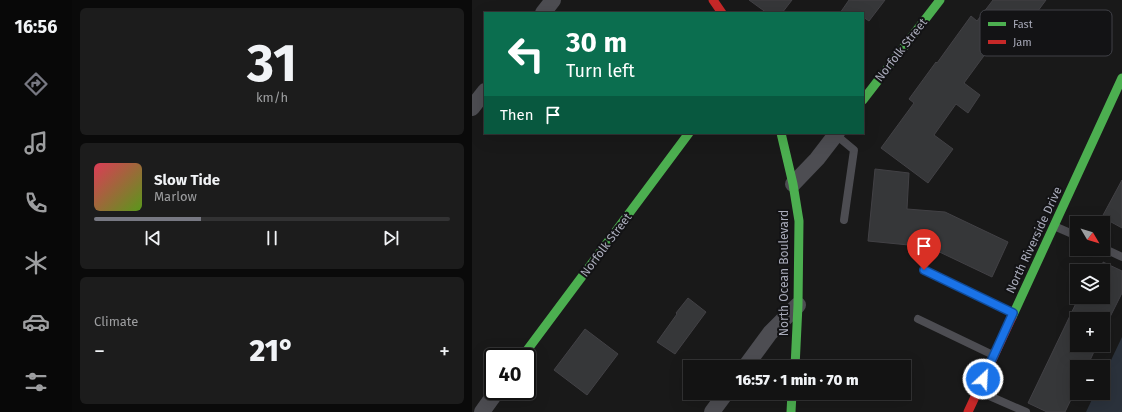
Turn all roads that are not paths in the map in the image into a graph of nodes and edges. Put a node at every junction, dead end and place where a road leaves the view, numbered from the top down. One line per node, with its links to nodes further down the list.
1 (553, 0): 4 (street)
2 (712, 0): 5 (street)
3 (940, 0): 8 (street, Norfolk Street)
4 (544, 12)
5 (721, 12)
6 (1122, 78): 15 (street, North Riverside Drive)
7 (484, 92): 9 (street)
8 (864, 99)
9 (472, 108)
10 (688, 134): 23 (street, Norfolk Street)
11 (780, 134): 13 (street, North Ocean Boulevard)
12 (836, 134): 13 (street); 14 (lane)
13 (793, 184): 20 (street, North Ocean Boulevard)
14 (844, 220)
15 (1054, 226): 16 (lane); 21 (street, North Riverside Drive)
16 (1070, 233)
17 (1110, 251): 18 (lane)
18 (1122, 257)
19 (924, 270): 21 (lane)
20 (798, 305): 25 (street); 26 (street, North Ocean Boulevard)
21 (1013, 313): 24 (street, North Riverside Drive)
22 (918, 319): 24 (lane)
23 (529, 348)
24 (994, 355): 27 (street, North Riverside Drive)
25 (750, 360)
26 (795, 360)
27 (978, 390): 34 (street, North Riverside Drive); 35 (lane)
28 (491, 400): 31 (street)
29 (721, 400): 32 (street)
30 (792, 400): 33 (street)
31 (482, 412)
32 (712, 412)
33 (791, 412)
34 (968, 412)
35 (1026, 412)

